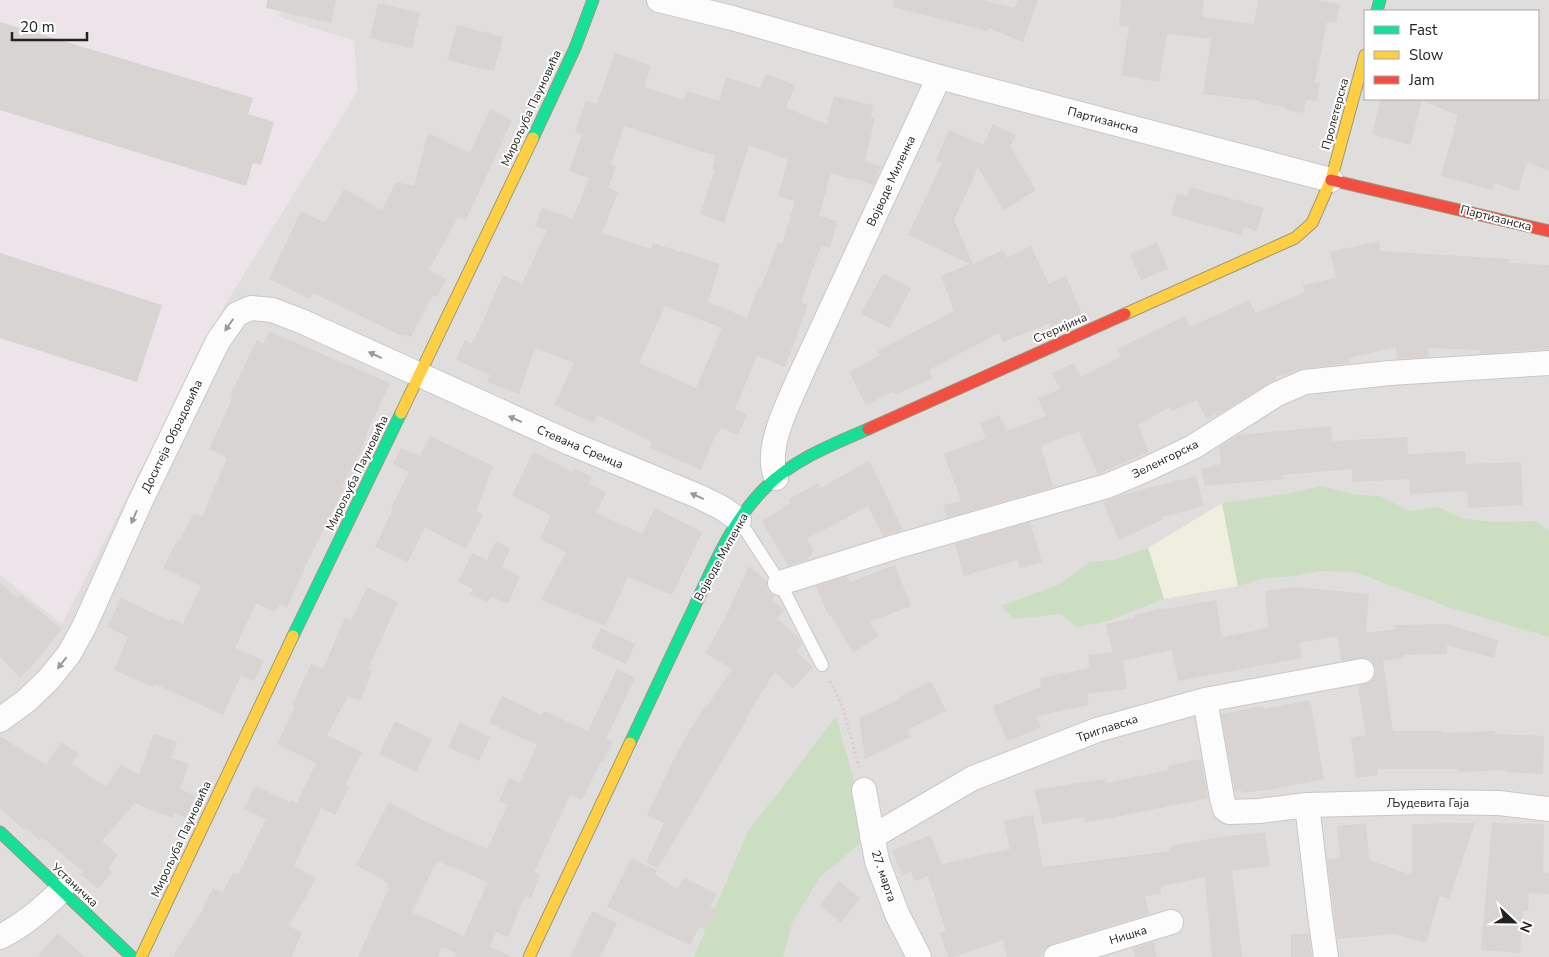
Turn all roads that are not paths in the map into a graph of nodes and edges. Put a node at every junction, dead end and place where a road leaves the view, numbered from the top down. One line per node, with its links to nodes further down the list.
1 (593, 0): 8 (street, Мирољуба Пауновића)
2 (659, 0): 4 (street, Партизанска)
3 (1364, 59): 5 (street, Пролетерска)
4 (939, 77): 5 (street, Партизанска); 9 (street, Војводе Миленка)
5 (1331, 180): 6 (street, Партизанска); 9 (street, Стеријина)
6 (1549, 231)
7 (1549, 363): 11 (street, Зеленгорска)
8 (420, 376): 10 (street, Стевана Сремца, one-way to 8); 15 (street, Доситеја Обрадовића, one-way to 15); 25 (street, Мирољуба Пауновића)
9 (776, 478): 10 (street, Војводе Миленка)
10 (739, 520): 11 (lane); 26 (street, Војводе Миленка)
11 (780, 583): 12 (lane)
12 (822, 665)
13 (1362, 671): 14 (street, Триглавска)
14 (1205, 700): 17 (street, Људевита Гаја); 20 (street, Триглавска)
15 (0, 720)
16 (864, 790): 20 (street, 27. марта)
17 (1307, 805): 18 (street, Људевита Гаја); 29 (street)
18 (1549, 809)
19 (0, 832): 21 (street, Устаничка)
20 (872, 837): 27 (street, 27. марта)
21 (61, 891): 23 (street); 24 (street, Устаничка)
22 (1171, 922): 28 (street, Нишка)
23 (0, 937)
24 (132, 957)
25 (141, 957)
26 (529, 957)
27 (919, 957)
28 (1056, 957)
29 (1326, 957)

